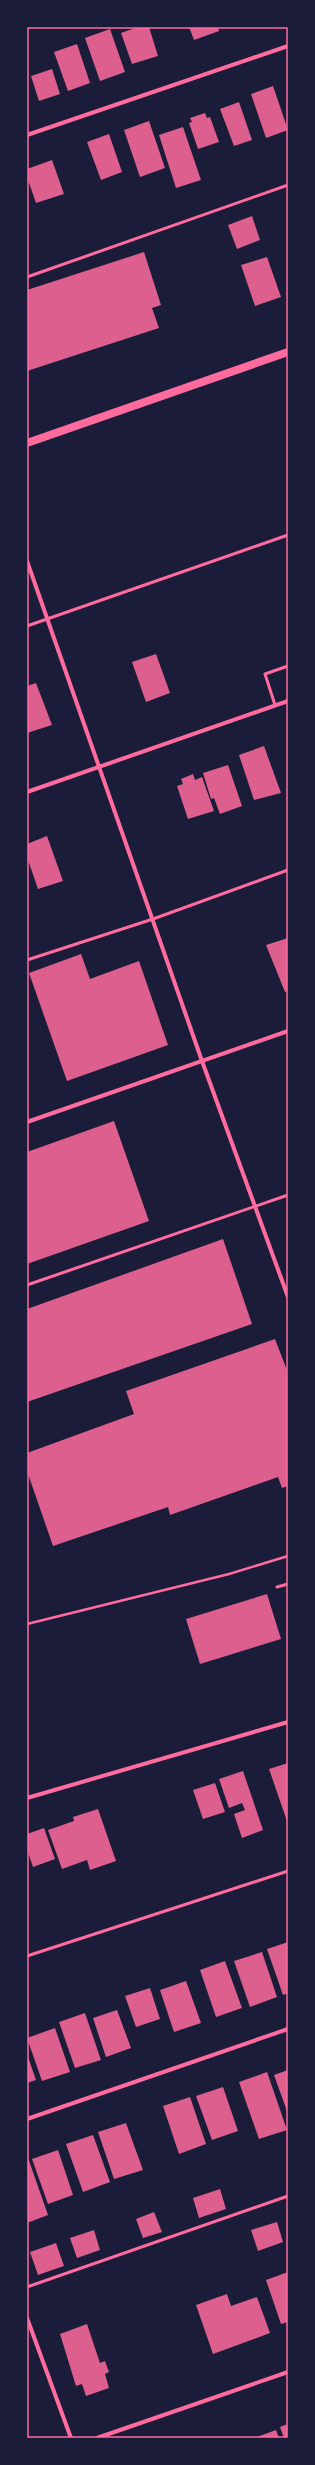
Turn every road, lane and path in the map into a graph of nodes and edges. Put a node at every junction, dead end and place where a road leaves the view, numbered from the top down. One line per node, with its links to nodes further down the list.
1 (288, 46): 2 (street)
2 (27, 135)
3 (288, 185): 4 (lane)
4 (27, 277)
5 (288, 352): 6 (main road)
6 (27, 443)
7 (288, 535): 9 (lane)
8 (27, 561): 9 (street)
9 (47, 619): 10 (lane); 14 (street)
10 (27, 626)
11 (288, 666): 13 (lane)
12 (288, 701): 13 (street)
13 (275, 705): 14 (street)
14 (99, 767): 15 (street); 17 (street)
15 (27, 792)
16 (288, 870): 17 (lane)
17 (153, 919): 18 (lane); 20 (street)
18 (27, 960)
19 (288, 1031): 20 (street)
20 (202, 1061): 21 (street); 23 (street)
21 (27, 1122)
22 (288, 1195): 23 (lane)
23 (255, 1206): 24 (lane); 25 (street)
24 (27, 1284)
25 (288, 1297)
26 (288, 1556): 29 (path)
27 (288, 1584): 28 (lane)
28 (277, 1587)
29 (27, 1624)
30 (288, 1722): 31 (street)
31 (27, 1798)
32 (288, 1871): 33 (lane)
33 (27, 1956)
34 (288, 2028): 35 (street)
35 (27, 2119)
36 (288, 2196): 37 (lane)
37 (27, 2288)
38 (27, 2318): 40 (street)
39 (288, 2372): 41 (street)
40 (70, 2438)
41 (97, 2438)

